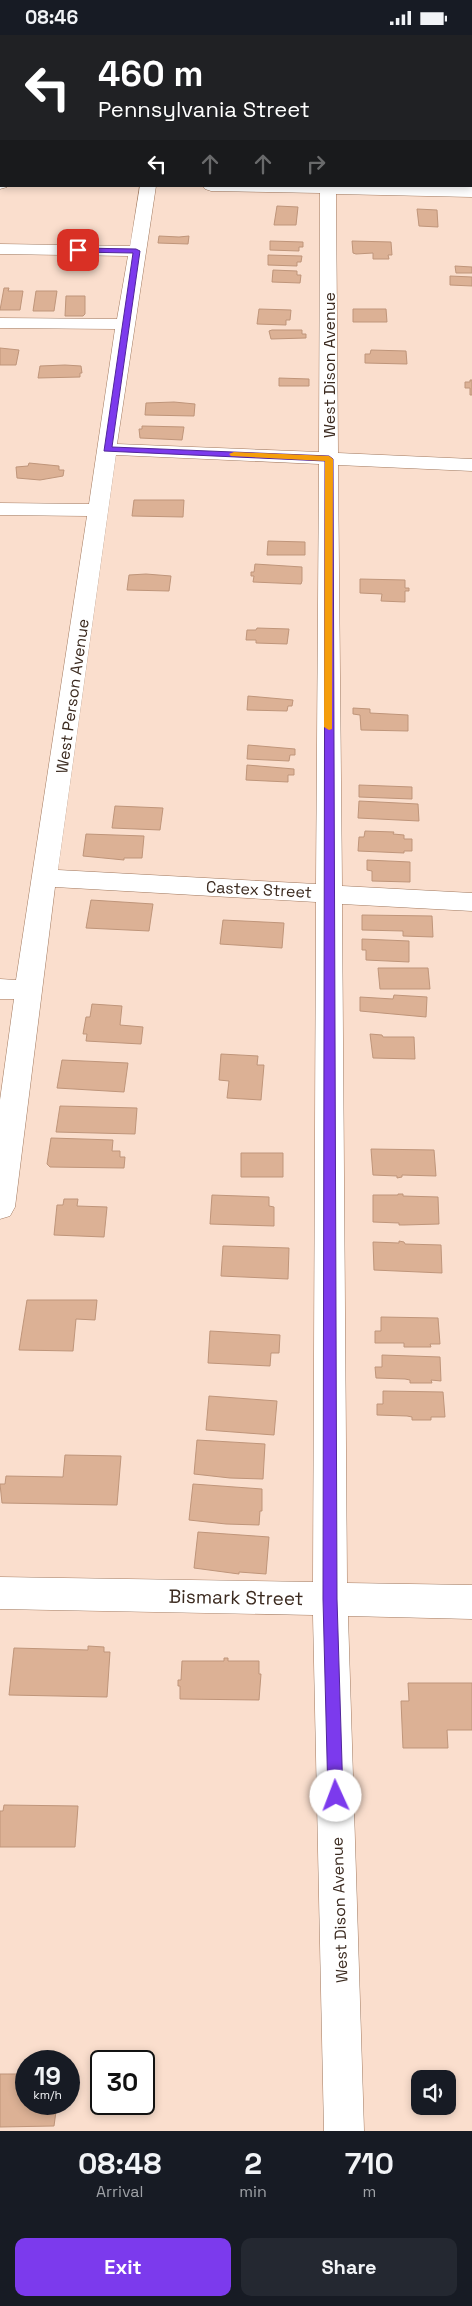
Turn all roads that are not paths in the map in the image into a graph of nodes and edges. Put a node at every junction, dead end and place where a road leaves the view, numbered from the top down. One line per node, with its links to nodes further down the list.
1 (148, 187): 6 (street, West Person Avenue)
2 (270, 187): 3 (street)
3 (328, 188): 4 (street); 10 (street, West Dison Avenue)
4 (472, 192)
5 (0, 249): 6 (street)
6 (136, 251): 8 (street, West Person Avenue)
7 (0, 323): 8 (street)
8 (125, 324): 9 (street, West Person Avenue)
9 (107, 449): 10 (street); 13 (street, West Person Avenue)
10 (329, 459): 11 (street); 15 (street, West Dison Avenue)
11 (472, 465)
12 (0, 509): 13 (street)
13 (99, 510): 14 (street, West Person Avenue)
14 (46, 878): 15 (street, Castex Street); 18 (street, West Person Avenue)
15 (329, 893): 16 (street, Castex Street); 21 (street, West Dison Avenue)
16 (472, 902)
17 (0, 989): 18 (street)
18 (28, 989): 19 (street, West Person Avenue)
19 (0, 1207)
20 (0, 1593): 21 (street, Bismark Street)
21 (330, 1599): 22 (street, Bismark Street); 23 (street, West Dison Avenue)
22 (472, 1602)
23 (344, 2131)

